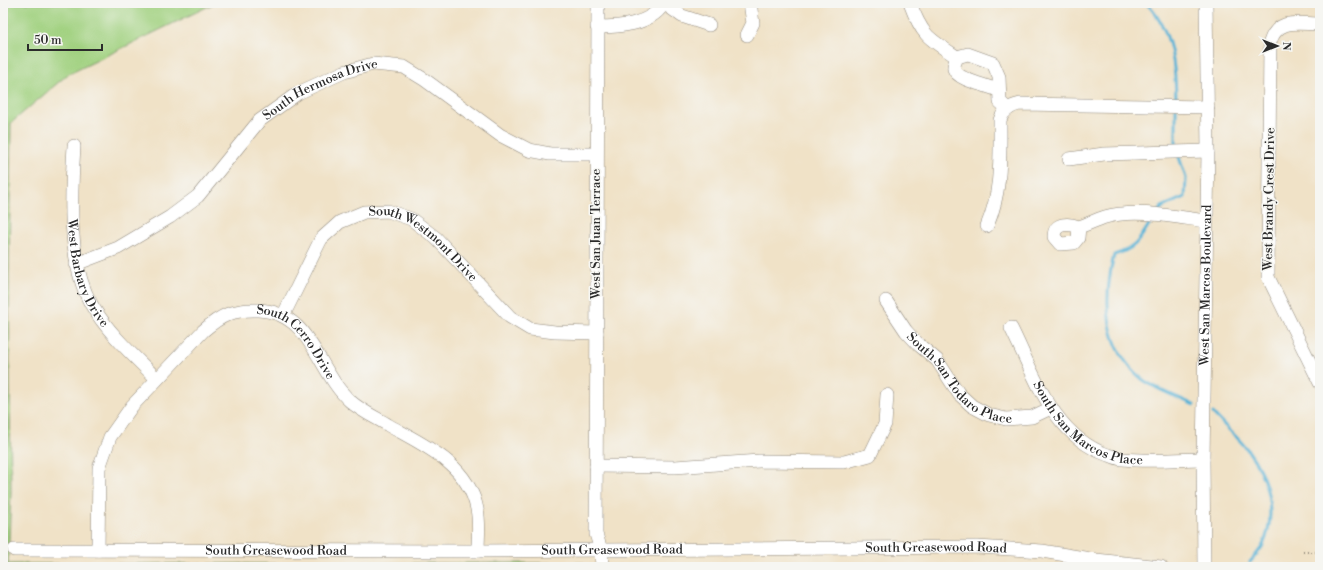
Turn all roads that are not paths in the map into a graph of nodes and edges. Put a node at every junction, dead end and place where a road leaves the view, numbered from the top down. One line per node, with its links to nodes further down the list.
1 (598, 3): 8 (street, West San Juan Terrace)
2 (750, 3): 9 (street)
3 (910, 3): 10 (street)
4 (1206, 3): 12 (street, West San Marcos Boulevard)
5 (662, 4): 7 (street); 8 (street)
6 (1320, 24): 27 (street, West Brandy Crest Drive)
7 (709, 25)
8 (597, 27): 16 (street, West San Juan Terrace)
9 (747, 35)
10 (958, 57): 11 (street); 11 (street)
11 (999, 91): 13 (street)
12 (1208, 107): 13 (street); 15 (street, West San Marcos Boulevard)
13 (1008, 109): 19 (street)
14 (74, 146): 21 (street, West Barbary Drive)
15 (1208, 151): 17 (street); 18 (street, West San Marcos Boulevard)
16 (596, 154): 21 (street, South Hermosa Drive); 25 (street, West San Juan Terrace)
17 (1069, 158)
18 (1206, 221): 20 (street); 30 (street, West San Marcos Boulevard)
19 (987, 226)
20 (1079, 227)
21 (76, 264): 26 (street, West Barbary Drive)
22 (886, 301): 29 (street, South San Todaro Place)
23 (283, 316): 25 (street, South Westmont Drive); 26 (street, South Cerro Drive); 35 (street, South Cerro Drive)
24 (1011, 328): 29 (street, South San Marcos Place)
25 (597, 333): 31 (street, West San Juan Terrace)
26 (158, 379): 33 (street, South Cerro Drive)
27 (1320, 383)
28 (888, 394): 31 (street)
29 (1051, 408): 30 (street, South San Marcos Place)
30 (1203, 459): 39 (street, West San Marcos Boulevard)
31 (596, 466): 34 (street, West San Juan Terrace)
32 (14, 550): 33 (street, South Greasewood Road)
33 (98, 550): 35 (street, South Greasewood Road)
34 (601, 550): 35 (street, South Greasewood Road); 36 (street, South Greasewood Road); 37 (street, West San Juan Terrace)
35 (478, 551)
36 (1096, 563): 38 (street, South Greasewood Road)
37 (602, 567)
38 (1161, 567)
39 (1204, 567)

